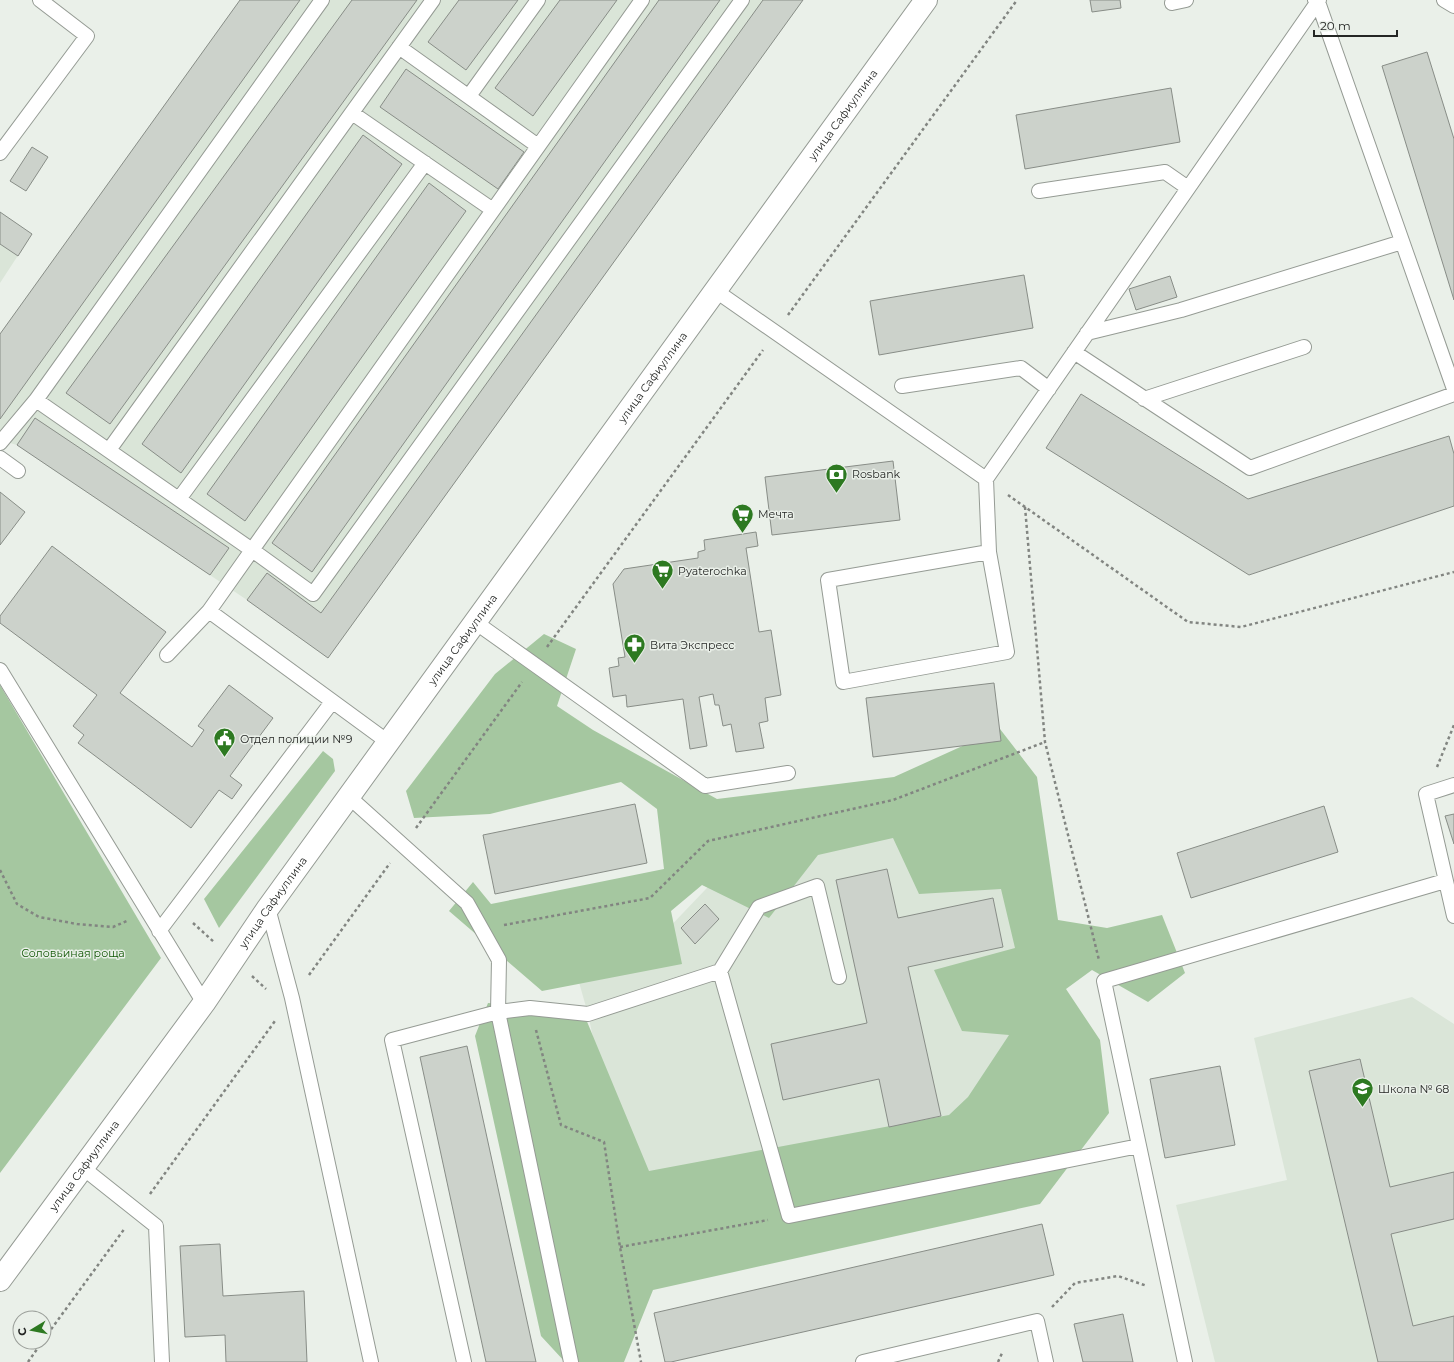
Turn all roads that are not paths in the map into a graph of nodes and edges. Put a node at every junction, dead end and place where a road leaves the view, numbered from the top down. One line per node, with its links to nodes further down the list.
1 (40, 0): 17 (lane)
2 (322, 0): 32 (lane)
3 (433, 0): 13 (lane)
4 (538, 0): 14 (lane)
5 (642, 0): 16 (lane)
6 (742, 0): 39 (lane)
7 (926, 0): 23 (street, улица Сафиуллина)
8 (1186, 0): 11 (lane)
9 (1444, 0): 12 (lane)
10 (1317, 1): 19 (lane); 22 (lane)
11 (1172, 3)
12 (1454, 6)
13 (399, 47): 14 (lane); 15 (lane)
14 (469, 96): 16 (lane)
15 (352, 113): 18 (lane); 34 (lane)
16 (538, 146): 21 (lane)
17 (0, 153)
18 (425, 163): 21 (lane); 38 (lane)
19 (1188, 188): 20 (lane); 24 (lane)
20 (1039, 191)
21 (493, 210): 39 (lane)
22 (1402, 242): 24 (lane); 29 (lane)
23 (716, 291): 37 (lane); 42 (street, улица Сафиуллина)
24 (1087, 334): 26 (lane)
25 (1304, 347): 31 (lane)
26 (1074, 352): 28 (lane); 31 (lane)
27 (902, 386): 28 (lane)
28 (1049, 389): 37 (lane)
29 (1454, 389)
30 (1454, 394): 31 (lane)
31 (1144, 399)
32 (36, 400): 33 (lane); 34 (lane)
33 (0, 443)
34 (109, 450): 38 (lane)
35 (0, 458): 36 (lane)
36 (18, 470)
37 (986, 479): 40 (lane)
38 (179, 499): 39 (lane)
39 (252, 550): 41 (lane)
40 (989, 552): 40 (lane)
41 (209, 611): 43 (lane); 45 (lane)
42 (475, 622): 46 (street, улица Сафиуллина); 47 (lane)
43 (167, 655)
44 (0, 670): 53 (lane)
45 (332, 702): 46 (lane); 53 (lane)
46 (388, 742): 49 (street, улица Сафиуллина)
47 (788, 773)
48 (1454, 785): 50 (lane)
49 (348, 796): 51 (street, улица Сафиуллина); 57 (lane)
50 (1445, 880): 52 (lane); 58 (lane)
51 (268, 908): 56 (street, улица Сафиуллина); 62 (lane)
52 (1453, 908)
53 (159, 931): 56 (lane)
54 (720, 971): 55 (lane); 57 (lane); 58 (lane)
55 (839, 977)
56 (204, 1003): 59 (street, улица Сафиуллина)
57 (498, 1012): 63 (lane); 64 (lane)
58 (1139, 1146): 67 (lane)
59 (82, 1168): 60 (street, улица Сафиуллина); 61 (lane)
60 (0, 1280)
61 (162, 1362)
62 (371, 1362)
63 (464, 1362)
64 (571, 1362)
65 (863, 1362): 66 (lane)
66 (1046, 1362)
67 (1185, 1362)

